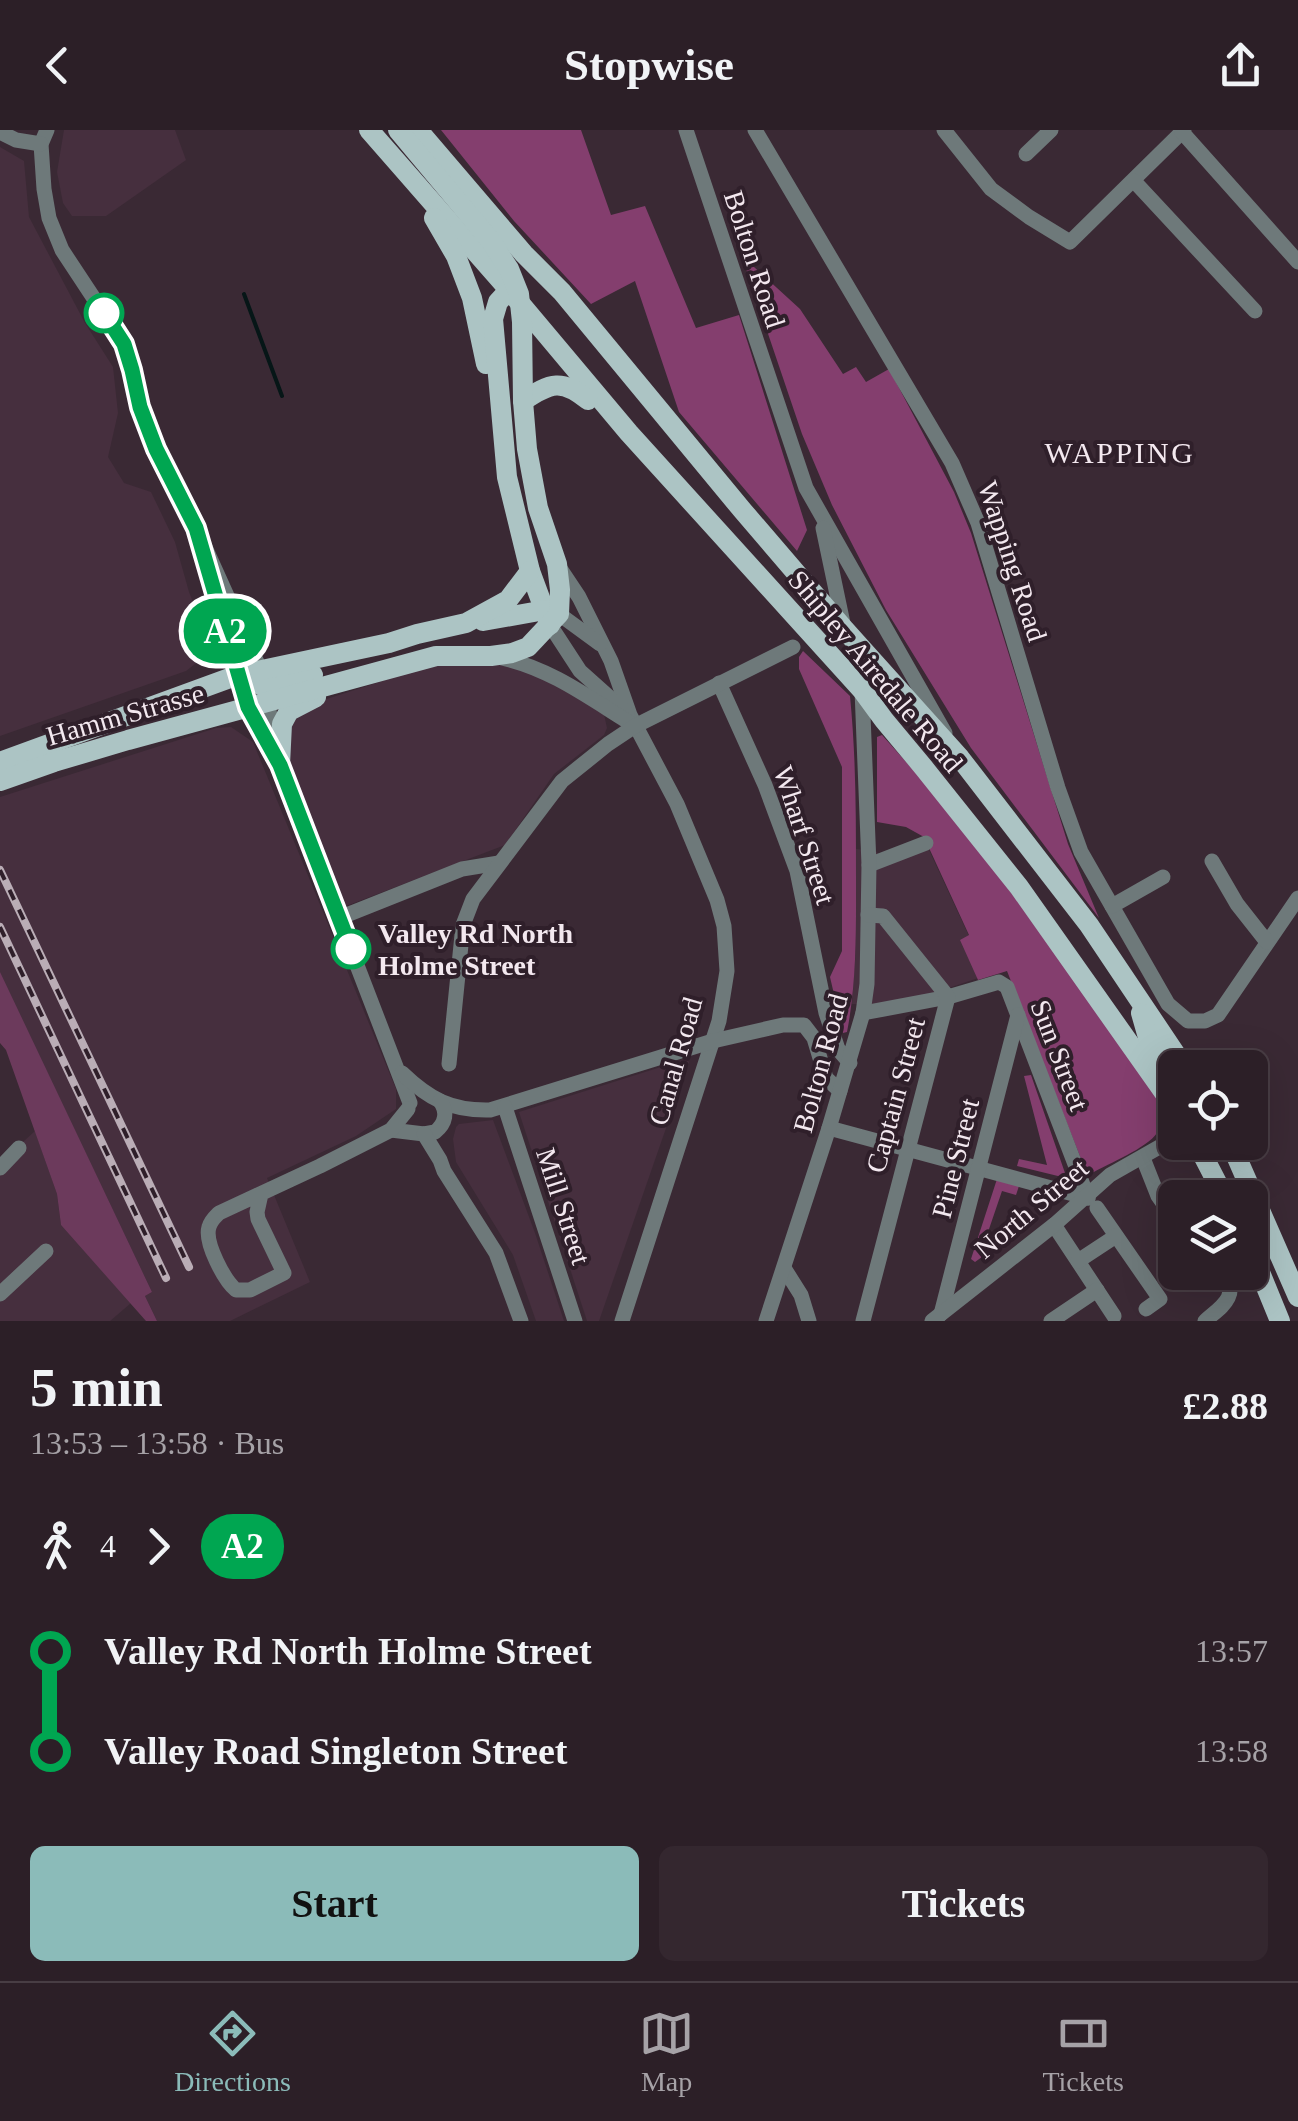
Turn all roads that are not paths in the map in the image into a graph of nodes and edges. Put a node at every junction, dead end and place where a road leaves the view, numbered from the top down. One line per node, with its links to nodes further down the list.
1 (369, 130): 12 (main road)
2 (398, 130): 16 (main road)
3 (418, 130): 15 (main road)
4 (686, 130): 21 (street, Bolton Road)
5 (756, 130): 47 (street, Wapping Road)
6 (944, 130): 13 (street)
7 (1051, 130): 11 (street)
8 (1183, 131): 13 (street); 14 (street)
9 (0, 132): 10 (street)
10 (44, 137): 22 (street)
11 (1026, 154)
12 (409, 174): 16 (main road); 20 (main road)
13 (1134, 181): 17 (street)
14 (1298, 262)
15 (562, 292): 16 (main road); 27 (main road, Shipley Airedale Road)
16 (515, 294): 18 (main road, Canal Road); 19 (main road, Shipley Airedale Road); 20 (main road)
17 (1255, 311)
18 (523, 401): 19 (main road); 23 (main road, Canal Road)
19 (629, 433): 34 (main road, Shipley Airedale Road)
20 (504, 438): 24 (main road)
21 (820, 515): 27 (street, Bolton Road); 37 (street, Bolton Road)
22 (196, 528): 31 (street); 35 (street)
23 (557, 564): 25 (main road); 29 (street, Canal Road)
24 (530, 572): 25 (main road); 26 (main road, Hamm Strasse)
25 (552, 616): 26 (main road); 29 (street); 30 (main road, Hamm Strasse); 36 (street, Canal Road)
26 (466, 623): 35 (main road, Hamm Strasse)
27 (845, 630): 34 (main road); 37 (main road, Shipley Airedale Road)
28 (794, 646): 33 (street)
29 (604, 648): 36 (street, Canal Road)
30 (491, 656): 32 (main road, Hamm Strasse); 36 (street)
31 (238, 675): 35 (main road, Hamm Strasse); 35 (street); 38 (main road, Hamm Strasse)
32 (369, 676): 35 (main road, Hamm Strasse); 39 (main road)
33 (719, 684): 36 (street); 58 (street, Wharf Street)
34 (862, 690): 44 (street, Bolton Road); 60 (main road, Shipley Airedale Road)
35 (260, 691): 39 (street); 40 (main road, Hamm Strasse)
36 (633, 721): 43 (street); 55 (street, Canal Road)
37 (960, 758): 51 (main road, Shipley Airedale Road)
38 (0, 762)
39 (280, 765): 49 (street)
40 (0, 782)
41 (926, 843): 44 (street)
42 (1212, 861): 50 (street)
43 (498, 864): 49 (street); 59 (street)
44 (870, 865): 48 (street, Bolton Road)
45 (1162, 877): 47 (street)
46 (1297, 904): 50 (street)
47 (1112, 906): 50 (street, Wapping Road)
48 (868, 915): 52 (street, Captain Street); 53 (street, Bolton Road)
49 (339, 918): 62 (street)
50 (1267, 942)
51 (1134, 992): 56 (main road, Shipley Airedale Road); 57 (main road)
52 (948, 997): 53 (street); 54 (street, Sun Street); 70 (street, Captain Street)
53 (863, 1014): 58 (street, Bolton Road)
54 (1018, 1015): 74 (street, Pine Street); 77 (street, Sun Street)
55 (713, 1040): 61 (street); 63 (street); 91 (street, Canal Road)
56 (1174, 1050)
57 (1158, 1054)
58 (850, 1063): 61 (street, Bolton Road)
59 (449, 1064)
60 (1158, 1084)
61 (840, 1091): 65 (street, Bolton Road)
62 (421, 1102): 64 (street); 66 (street); 66 (street); 67 (street)
63 (505, 1107): 64 (street); 93 (street, Mill Street)
64 (466, 1110): 66 (street)
65 (829, 1128): 70 (street); 82 (street, Bolton Road)
66 (431, 1129): 67 (street); 92 (street)
67 (392, 1130): 75 (street)
68 (19, 1148): 73 (street)
69 (1158, 1148): 71 (street, North Street)
70 (906, 1150): 74 (street); 96 (street, Captain Street)
71 (1142, 1158): 76 (street); 77 (street, North Street)
72 (1238, 1160): 87 (main road)
73 (0, 1168)
74 (978, 1169): 77 (street); 90 (street, Pine Street)
75 (261, 1194): 75 (street)
76 (1158, 1196)
77 (1092, 1203): 78 (street, North Street); 79 (street, Sun Street)
78 (1054, 1226): 81 (street); 90 (street, North Street)
79 (1116, 1236): 81 (street); 88 (street, Sun Street)
80 (46, 1251): 86 (street)
81 (1078, 1261): 83 (street)
82 (784, 1268): 94 (street, Bolton Road); 95 (street)
83 (1097, 1290): 89 (street); 97 (street)
84 (1229, 1290): 98 (street)
85 (1267, 1290): 99 (main road)
86 (0, 1294)
87 (1298, 1298)
88 (1146, 1309)
89 (1114, 1316)
90 (936, 1317)
91 (621, 1319)
92 (521, 1321)
93 (574, 1321)
94 (766, 1321)
95 (809, 1321)
96 (863, 1321)
97 (1051, 1321)
98 (1205, 1321)
99 (1280, 1321)

